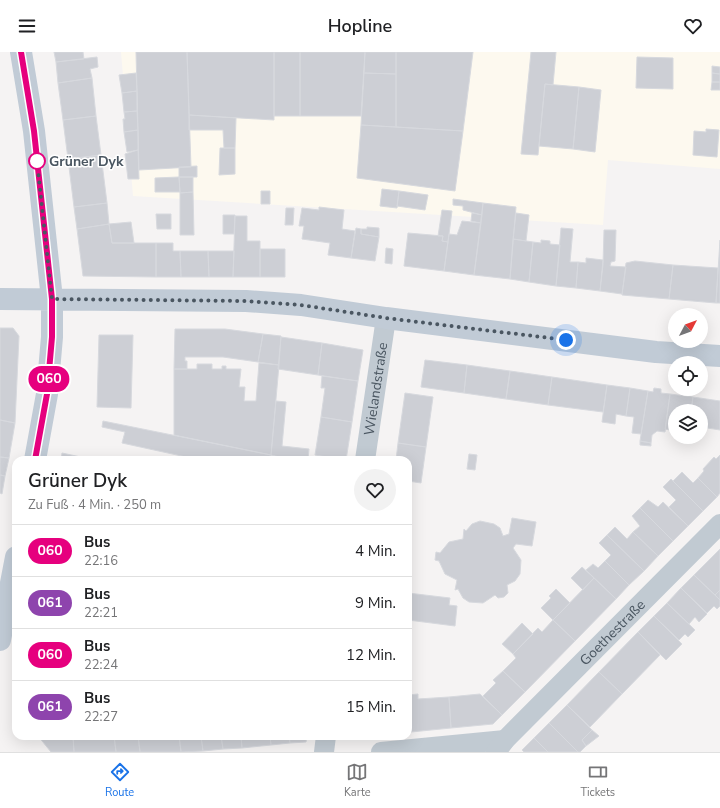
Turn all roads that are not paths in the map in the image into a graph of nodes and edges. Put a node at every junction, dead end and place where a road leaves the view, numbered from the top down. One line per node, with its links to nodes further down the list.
1 (21, 52): 2 (main road)
2 (52, 299): 3 (main road); 4 (main road); 6 (main road)
3 (0, 300)
4 (386, 318): 5 (main road); 7 (street, Wielandstraße)
5 (720, 356)
6 (36, 456)
7 (366, 456)
8 (720, 524): 12 (street, Goethestraße)
9 (12, 578): 10 (main road)
10 (0, 640)
11 (326, 740): 13 (street)
12 (501, 746): 14 (street, Goethestraße)
13 (324, 752)
14 (381, 752)

